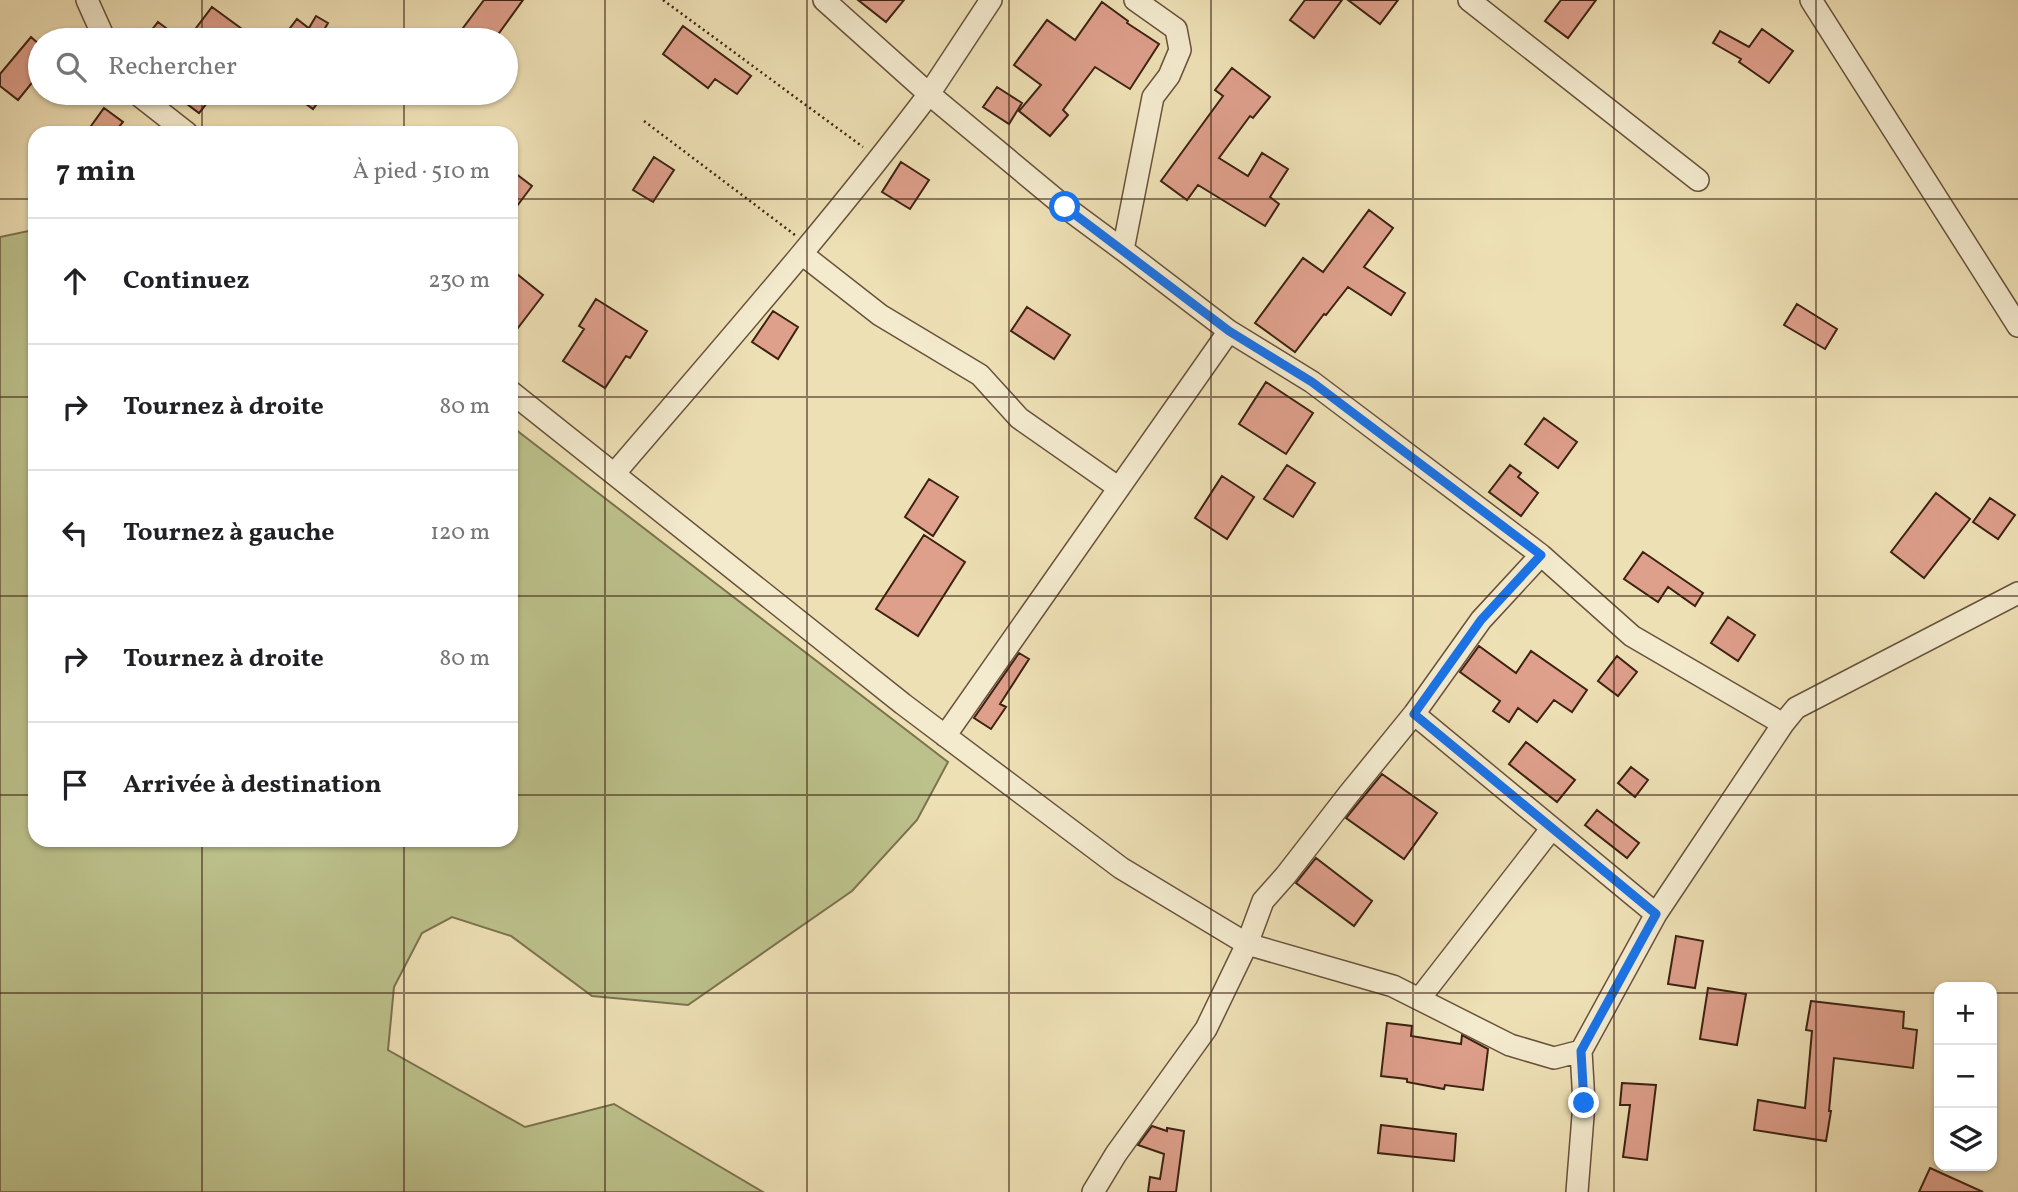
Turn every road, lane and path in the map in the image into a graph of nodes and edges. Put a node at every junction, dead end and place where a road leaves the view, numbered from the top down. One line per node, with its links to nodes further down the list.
1 (88, 0): 8 (street)
2 (663, 0): 13 (path)
3 (824, 0): 9 (street)
4 (991, 0): 9 (street)
5 (1135, 0): 16 (street)
6 (1469, 0): 14 (street)
7 (1811, 0): 17 (street)
8 (100, 28)
9 (929, 94): 13 (street); 16 (street)
10 (151, 105): 12 (street)
11 (644, 121): 15 (path)
12 (178, 126)
13 (880, 160): 15 (street)
14 (1698, 180)
15 (805, 250): 20 (street); 21 (street)
16 (1124, 250): 18 (street)
17 (2018, 326)
18 (1229, 331): 21 (street); 22 (street)
19 (518, 398): 20 (street)
20 (614, 474): 26 (street)
21 (1119, 488): 26 (street)
22 (1541, 555): 24 (street); 25 (street)
23 (2018, 593): 25 (street)
24 (1414, 714): 27 (street); 29 (street)
25 (1783, 724): 28 (street)
26 (945, 736): 29 (street)
27 (1552, 828): 28 (street); 30 (street)
28 (1656, 914): 31 (street)
29 (1247, 944): 30 (street); 34 (street)
30 (1420, 998): 32 (street)
31 (1581, 1051): 32 (street); 33 (street)
32 (1554, 1058): 33 (street)
33 (1583, 1090): 35 (street)
34 (1093, 1192)
35 (1577, 1192)

